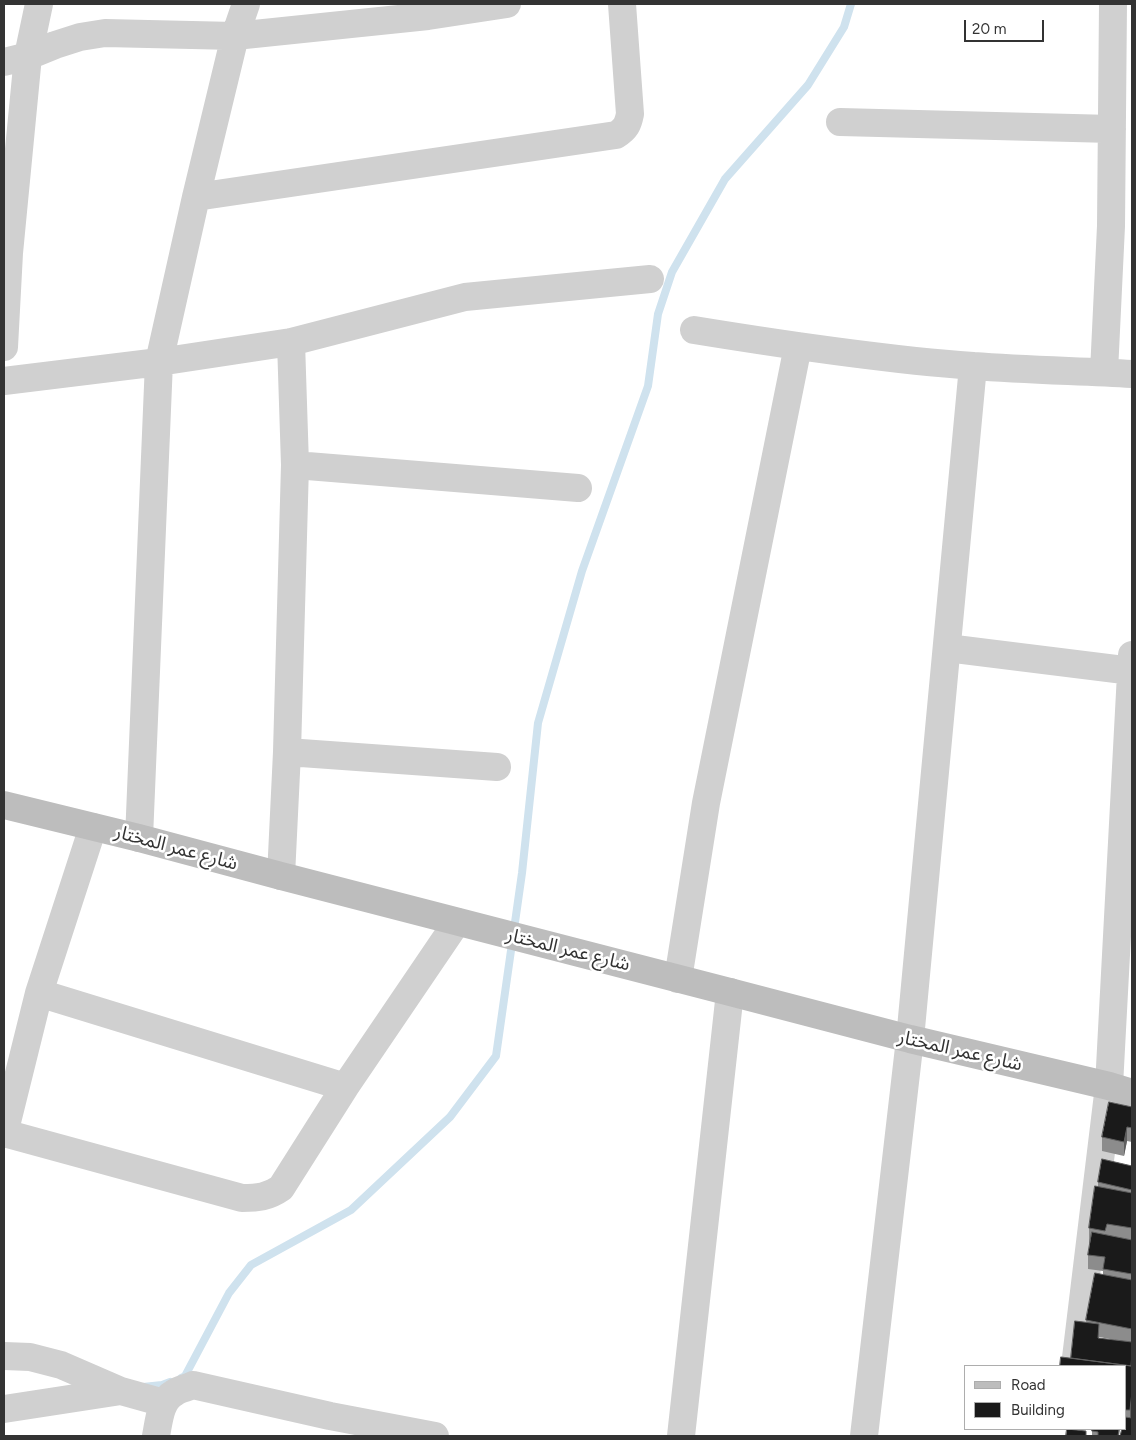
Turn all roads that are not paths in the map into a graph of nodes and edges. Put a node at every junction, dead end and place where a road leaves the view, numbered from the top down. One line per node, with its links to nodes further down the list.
1 (39, 4): 7 (street)
2 (246, 4): 6 (street)
3 (507, 4): 6 (street)
4 (622, 4): 10 (street)
5 (1113, 4): 9 (street)
6 (235, 36): 7 (street); 10 (street)
7 (16, 59): 16 (street)
8 (840, 122): 9 (street)
9 (1112, 129): 11 (street)
10 (196, 197): 17 (street)
11 (1122, 228): 19 (street)
12 (650, 279): 14 (street)
13 (694, 330): 15 (street)
14 (291, 342): 17 (street); 22 (street)
15 (798, 346): 18 (street); 33 (street)
16 (4, 347)
17 (159, 362): 21 (street); 30 (street)
18 (973, 366): 19 (street); 24 (street)
19 (1104, 372): 20 (street)
20 (1132, 374)
21 (4, 381)
22 (295, 465): 23 (street); 26 (street)
23 (578, 488)
24 (947, 648): 25 (street); 36 (street)
25 (1132, 666): 38 (street)
26 (287, 752): 27 (street); 31 (street)
27 (497, 767)
28 (4, 805): 29 (street, شارع عمر المختار)
29 (93, 827): 30 (street, شارع عمر المختار); 35 (street)
30 (139, 838): 31 (street, شارع عمر المختار)
31 (281, 876): 32 (street, شارع عمر المختار)
32 (457, 922): 33 (street, شارع عمر المختار); 37 (street)
33 (678, 979): 34 (street, شارع عمر المختار)
34 (730, 992): 36 (street, شارع عمر المختار); 48 (street)
35 (39, 993): 37 (street); 39 (street)
36 (910, 1039): 38 (street, شارع عمر المختار); 49 (street)
37 (345, 1087): 39 (street)
38 (1121, 1089): 41 (street)
39 (4, 1133)
40 (4, 1356): 42 (street)
41 (1075, 1365)
42 (121, 1391): 43 (street); 44 (street)
43 (164, 1403): 45 (street); 46 (street)
44 (4, 1409)
45 (329, 1426): 47 (street)
46 (156, 1436)
47 (435, 1436)
48 (681, 1436)
49 (864, 1436)

